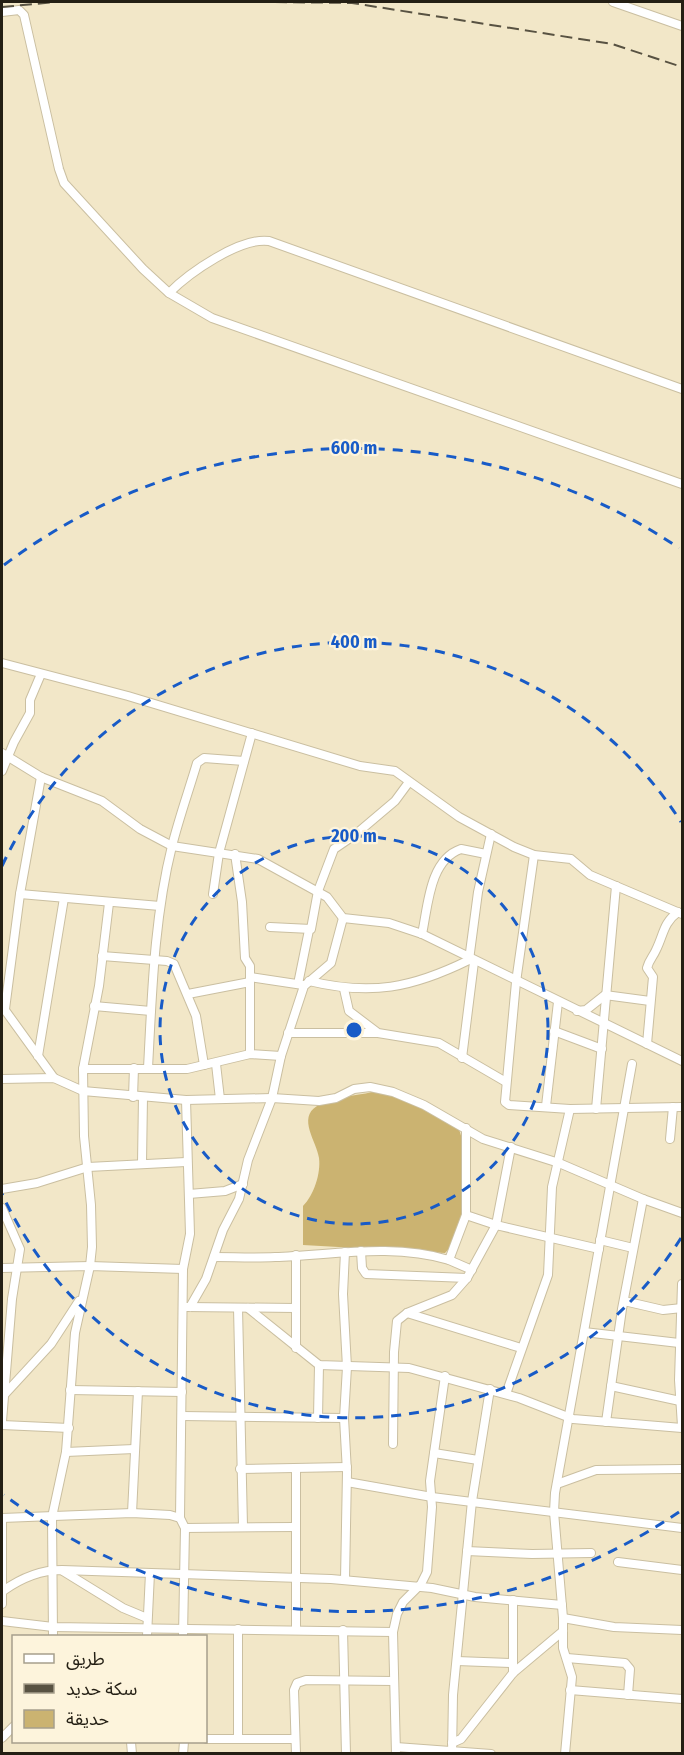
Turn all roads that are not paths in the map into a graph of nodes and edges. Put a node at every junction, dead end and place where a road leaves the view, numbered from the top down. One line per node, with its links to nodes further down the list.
1 (613, 2): 3 (street)
2 (2, 12): 4 (street)
3 (682, 27)
4 (169, 293): 5 (street); 6 (street)
5 (682, 389)
6 (682, 484)
7 (2, 663): 8 (street)
8 (41, 674): 9 (street); 10 (street)
9 (252, 733): 11 (street); 14 (street)
10 (4, 755): 12 (street); 13 (street)
11 (244, 761): 16 (street); 17 (street)
12 (2, 771)
13 (41, 777): 16 (street); 23 (street)
14 (409, 782): 15 (street); 22 (street)
15 (491, 834): 19 (street); 20 (street)
16 (172, 846): 17 (street); 27 (street)
17 (219, 853): 18 (street); 24 (street)
18 (235, 854): 22 (street); 36 (street)
19 (486, 854): 32 (street); 35 (street)
20 (534, 855): 21 (street); 37 (street)
21 (616, 886): 28 (street); 41 (street)
22 (318, 891): 29 (street); 31 (street)
23 (20, 894): 25 (street); 45 (street)
24 (213, 894)
25 (64, 898): 26 (street); 55 (street)
26 (109, 903): 27 (street); 33 (street)
27 (160, 906): 34 (street)
28 (680, 913): 42 (street)
29 (343, 918): 32 (street); 38 (street)
30 (270, 927): 31 (street)
31 (309, 930): 38 (street)
32 (422, 934): 35 (street)
33 (102, 956): 34 (street); 44 (street)
34 (154, 961): 40 (street); 46 (street)
35 (472, 961): 37 (street); 39 (street); 57 (street)
36 (250, 979): 38 (street); 40 (street); 54 (street)
37 (516, 982): 43 (street); 67 (street)
38 (304, 983): 39 (street); 50 (street)
39 (344, 989): 51 (street)
40 (188, 994): 61 (street)
41 (605, 996): 42 (street); 47 (street); 48 (street)
42 (650, 1001): 52 (street)
43 (558, 1002): 47 (street); 49 (street)
44 (94, 1006): 46 (street); 64 (street)
45 (3, 1007): 55 (street)
46 (151, 1011): 63 (street)
47 (577, 1011): 48 (street)
48 (604, 1024): 52 (street); 53 (street)
49 (555, 1031): 53 (street); 74 (street)
50 (288, 1033): 51 (street); 56 (street)
51 (378, 1033): 57 (street)
52 (647, 1044): 58 (street)
53 (602, 1049): 79 (street)
54 (250, 1054): 56 (street); 59 (street)
55 (38, 1056): 66 (street)
56 (281, 1056): 71 (street)
57 (462, 1058): 67 (street)
58 (682, 1061)
59 (216, 1064): 61 (street); 72 (street)
60 (632, 1064): 78 (street)
61 (204, 1065): 63 (street)
62 (134, 1068): 63 (street); 64 (street); 69 (street)
63 (148, 1068)
64 (83, 1070): 68 (street)
65 (2, 1078): 66 (street)
66 (54, 1078): 68 (street)
67 (506, 1082): 74 (street)
68 (83, 1091): 69 (street); 86 (street)
69 (133, 1097): 70 (street)
70 (143, 1097): 73 (street); 84 (street)
71 (272, 1098): 72 (street); 80 (street); 87 (street)
72 (220, 1099): 73 (street)
73 (186, 1100): 83 (street)
74 (546, 1106): 77 (street)
75 (673, 1107): 76 (street); 78 (street); 81 (street)
76 (682, 1107)
77 (570, 1108): 79 (street); 85 (street)
78 (624, 1108): 79 (street); 88 (street)
79 (596, 1109)
80 (466, 1128): 82 (street); 94 (street)
81 (670, 1139)
82 (511, 1147): 85 (street); 95 (street)
83 (186, 1162): 84 (street); 90 (street)
84 (142, 1163): 86 (street)
85 (559, 1163): 88 (street); 96 (street)
86 (88, 1167): 89 (street); 104 (street)
87 (243, 1184): 90 (street); 102 (street)
88 (611, 1185): 91 (street); 97 (street)
89 (2, 1189)
90 (189, 1194): 107 (street)
91 (643, 1200): 93 (street); 98 (street)
92 (2, 1208): 106 (street)
93 (682, 1213)
94 (466, 1215): 95 (street); 103 (street)
95 (496, 1225): 96 (street); 108 (street)
96 (549, 1236): 97 (street); 124 (street)
97 (600, 1244): 98 (street); 119 (street)
98 (633, 1248): 112 (street)
99 (361, 1251): 100 (street); 103 (street); 109 (street)
100 (345, 1252): 101 (street); 127 (street)
101 (296, 1256): 102 (street); 116 (street)
102 (214, 1257): 113 (street)
103 (449, 1260): 108 (street)
104 (90, 1266): 106 (street); 107 (street); 111 (street)
105 (2, 1268): 106 (street)
106 (16, 1268): 125 (street)
107 (183, 1269): 113 (street)
108 (472, 1270): 109 (street)
109 (467, 1278): 118 (street)
110 (682, 1284): 117 (street)
111 (81, 1297): 132 (street); 136 (street)
112 (624, 1301): 117 (street); 121 (street)
113 (187, 1307): 114 (street); 134 (street)
114 (238, 1308): 115 (street); 139 (street)
115 (248, 1308): 116 (street); 123 (street)
116 (296, 1308): 123 (street)
117 (682, 1308): 120 (street)
118 (407, 1313): 124 (street); 128 (street)
119 (584, 1332): 121 (street); 142 (street)
120 (681, 1333): 122 (street)
121 (618, 1338): 122 (street); 130 (street)
122 (679, 1343): 137 (street)
123 (296, 1348): 126 (street)
124 (521, 1348): 135 (street)
125 (5, 1356): 136 (street)
126 (319, 1365): 127 (street); 140 (street)
127 (347, 1366): 128 (street); 141 (street)
128 (394, 1366): 129 (street); 147 (street)
129 (444, 1376): 131 (street); 150 (street)
130 (611, 1386): 137 (street); 143 (street)
131 (490, 1389): 135 (street); 151 (street)
132 (70, 1390): 133 (street); 146 (street)
133 (138, 1391): 134 (street); 148 (street)
134 (182, 1392): 138 (street)
135 (506, 1394): 142 (street)
136 (3, 1396): 144 (street)
137 (680, 1401): 145 (street)
138 (182, 1416): 139 (street); 163 (street)
139 (238, 1417): 140 (street); 154 (street)
140 (318, 1418): 141 (street)
141 (344, 1418): 152 (street)
142 (568, 1418): 143 (street); 157 (street)
143 (606, 1422): 145 (street)
144 (2, 1423): 146 (street)
145 (682, 1427)
146 (69, 1428): 149 (street)
147 (393, 1444)
148 (134, 1449): 149 (street); 161 (street)
149 (66, 1452): 162 (street)
150 (434, 1453): 151 (street); 158 (street)
151 (478, 1460): 159 (street)
152 (347, 1467): 153 (street); 156 (street)
153 (296, 1468): 154 (street); 166 (street)
154 (240, 1469): 165 (street)
155 (682, 1469): 157 (street)
156 (347, 1482): 158 (street); 179 (street)
157 (557, 1484): 160 (street)
158 (432, 1497): 159 (street); 180 (street)
159 (472, 1501): 160 (street); 169 (street)
160 (554, 1512): 168 (street); 171 (street)
161 (132, 1514): 162 (street); 163 (street)
162 (52, 1516): 164 (street); 173 (street)
163 (180, 1518): 167 (street)
164 (2, 1519): 175 (street)
165 (243, 1526): 166 (street); 167 (street)
166 (295, 1527): 178 (street)
167 (185, 1528): 177 (street)
168 (682, 1528)
169 (467, 1551): 171 (street); 182 (street)
170 (591, 1553): 171 (street)
171 (558, 1554): 185 (street)
172 (618, 1562): 174 (street)
173 (58, 1570): 176 (street); 181 (street); 188 (street); 189 (street)
174 (682, 1570)
175 (2, 1571): 181 (street)
176 (150, 1573): 177 (street); 188 (street)
177 (185, 1576): 178 (street); 195 (street)
178 (297, 1579): 179 (street); 191 (street)
179 (345, 1580): 180 (street)
180 (418, 1587): 182 (street); 196 (street)
181 (3, 1591): 184 (street)
182 (462, 1595): 183 (street); 200 (street)
183 (513, 1600): 185 (street); 201 (street)
184 (2, 1604)
185 (562, 1605): 186 (street)
186 (564, 1618): 193 (street); 194 (street)
187 (2, 1621): 189 (street)
188 (147, 1622): 189 (street); 195 (street); 198 (street)
189 (53, 1627): 197 (street)
190 (238, 1629): 191 (street); 195 (street); 209 (street)
191 (296, 1630): 192 (street)
192 (344, 1630): 196 (street); 203 (street)
193 (682, 1630)
194 (563, 1631): 199 (street); 202 (street)
195 (183, 1632)
196 (393, 1632): 204 (street)
197 (52, 1635)
198 (147, 1635)
199 (567, 1658): 205 (street); 206 (street)
200 (457, 1661): 201 (street); 211 (street)
201 (513, 1663): 202 (street)
202 (513, 1674): 211 (street)
203 (344, 1681): 204 (street); 210 (street); 214 (street)
204 (393, 1681): 212 (street)
205 (570, 1690): 206 (street); 216 (street)
206 (628, 1695): 207 (street)
207 (682, 1699)
208 (207, 1739): 209 (street)
209 (238, 1739): 210 (street)
210 (295, 1739): 213 (street)
211 (452, 1749): 212 (street); 215 (street)
212 (396, 1750)
213 (296, 1754)
214 (345, 1754)
215 (491, 1754)
216 (565, 1754)

